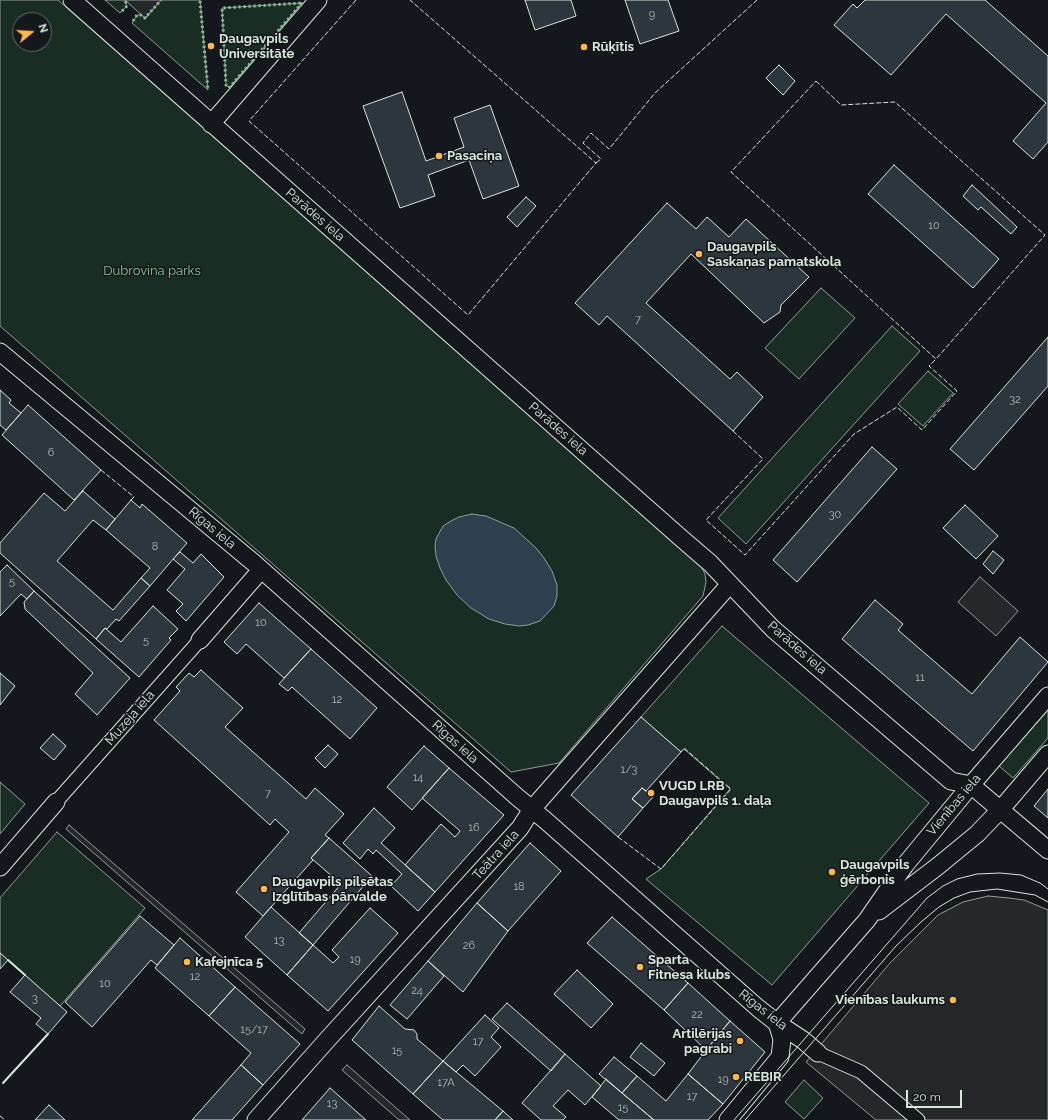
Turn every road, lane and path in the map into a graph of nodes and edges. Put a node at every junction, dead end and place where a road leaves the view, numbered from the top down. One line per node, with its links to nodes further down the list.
1 (72, 0): 3 (street, Parādes iela)
2 (318, 0): 3 (street)
3 (211, 124): 6 (street, Parādes iela)
4 (0, 352): 5 (street, Rīgas iela)
5 (261, 570): 7 (street, Muzeja iela); 12 (street, Rīgas iela)
6 (730, 584): 10 (street, Parādes iela); 12 (street, Teātra iela)
7 (200, 640): 11 (street, Muzeja iela)
8 (1048, 696): 10 (street, Vienības iela)
9 (1048, 754): 13 (street, Vienības iela)
10 (971, 785): 13 (street, Parādes iela); 16 (street, Vienības iela)
11 (56, 802): 15 (street, Muzeja iela)
12 (532, 809): 17 (street, Rīgas iela); 19 (street, Teātra iela)
13 (1001, 809): 14 (street, Parādes iela); 16 (street, Vienības iela)
14 (1048, 850)
15 (0, 867)
16 (867, 920): 17 (street, Vienības iela)
17 (777, 1023): 18 (street, Rīgas iela); 20 (street)
18 (818, 1053): 21 (street, Rīgas iela)
19 (256, 1120)
20 (728, 1120)
21 (918, 1120)

